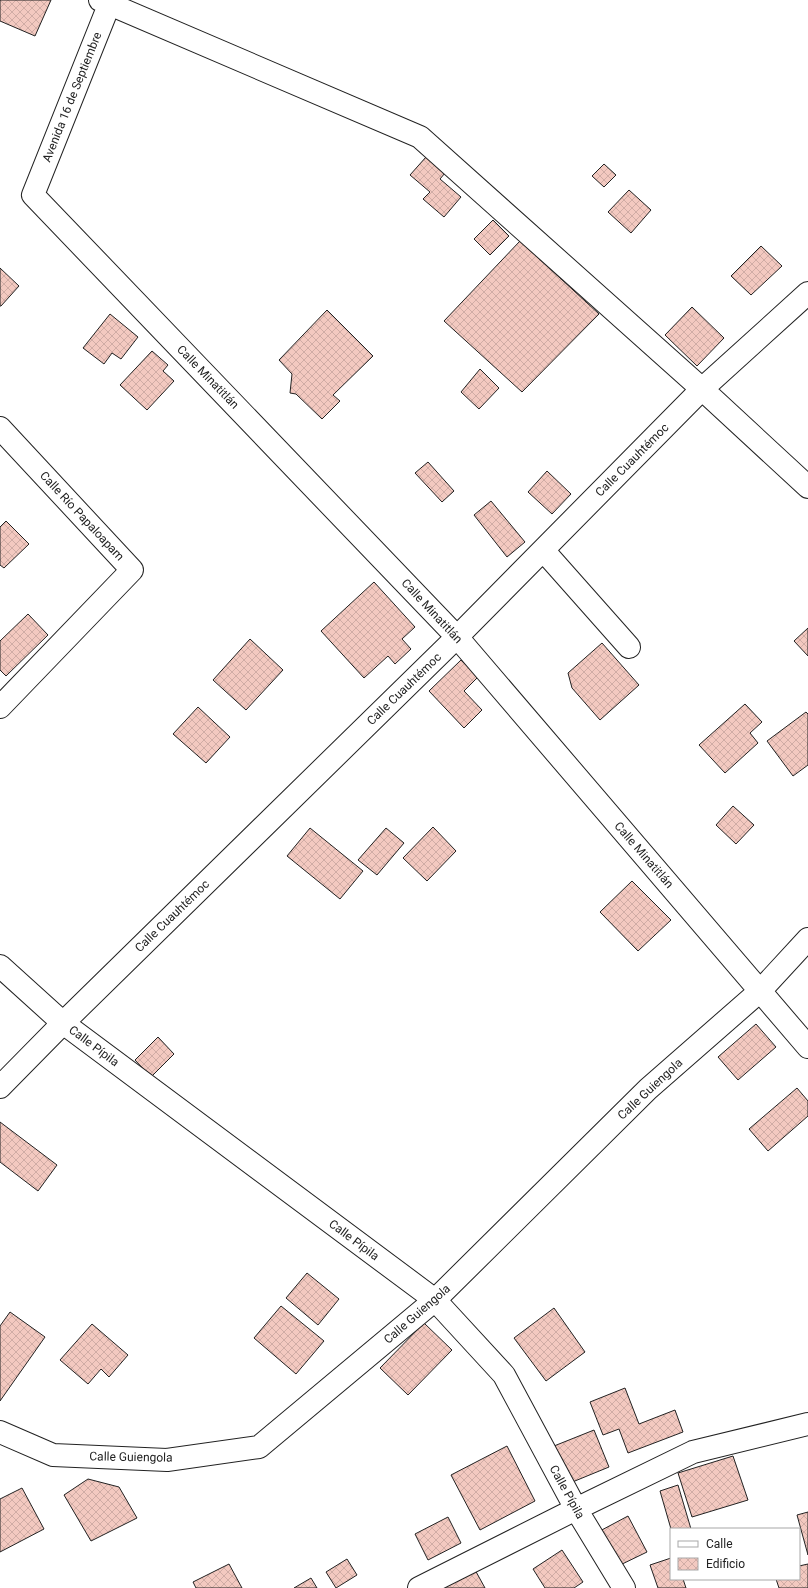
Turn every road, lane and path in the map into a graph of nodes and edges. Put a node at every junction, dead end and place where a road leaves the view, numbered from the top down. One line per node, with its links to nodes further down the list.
1 (107, 1): 2 (street, Avenida 16 de Septiembre); 4 (street)
2 (33, 195): 8 (street, Calle Minatitlán)
3 (808, 293): 4 (street, Calle Cuauhtémoc)
4 (702, 389): 6 (street); 7 (street, Calle Cuauhtémoc)
5 (0, 428): 10 (street, Calle Río Papaloapam)
6 (808, 487)
7 (543, 550): 8 (street, Calle Cuauhtémoc); 9 (street)
8 (457, 637): 13 (street, Calle Minatitlán); 14 (street, Calle Cuauhtémoc)
9 (628, 646)
10 (0, 707)
11 (808, 940): 13 (street, Calle Guiengola)
12 (0, 966): 14 (street, Calle Pípila)
13 (760, 991): 15 (street, Calle Minatitlán); 17 (street, Calle Guiengola)
14 (63, 1023): 16 (street, Calle Cuauhtémoc); 17 (street, Calle Pípila)
15 (808, 1047)
16 (0, 1087)
17 (435, 1300): 19 (street, Calle Guiengola); 20 (street, Calle Pípila)
18 (808, 1424): 20 (street)
19 (0, 1432)
20 (576, 1509): 21 (street); 22 (street, Calle Pípila)
21 (419, 1588)
22 (624, 1588)

